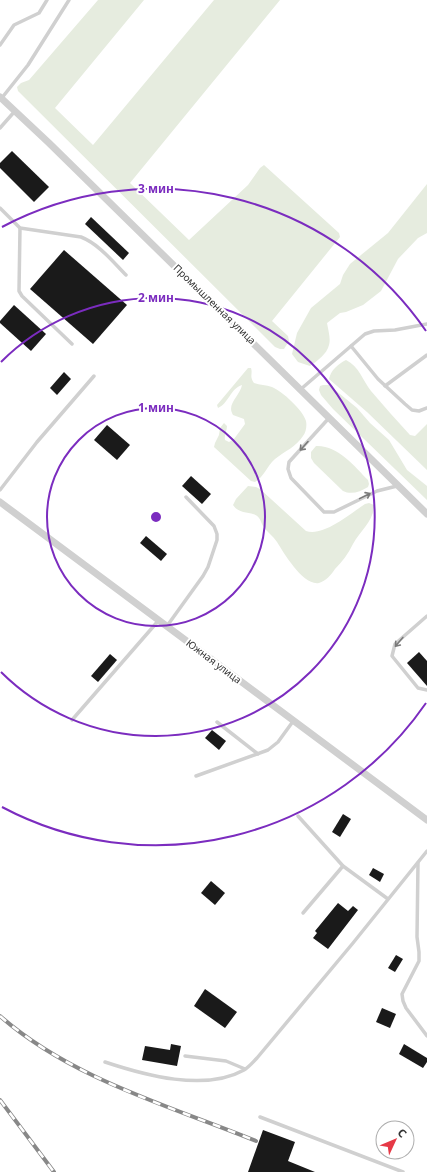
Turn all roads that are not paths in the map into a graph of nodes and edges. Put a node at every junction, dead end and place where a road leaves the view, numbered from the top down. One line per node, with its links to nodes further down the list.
1 (47, 0): 3 (lane)
2 (69, 0): 4 (lane)
3 (0, 45)
4 (1, 98): 5 (street, Промышленная улица)
5 (15, 111): 6 (lane); 16 (street, Промышленная улица)
6 (0, 128)
7 (0, 208): 8 (lane)
8 (20, 228): 9 (lane); 11 (lane)
9 (126, 275)
10 (427, 324): 12 (lane)
11 (72, 344)
12 (351, 346): 15 (lane); 16 (lane)
13 (427, 355): 15 (lane)
14 (94, 376): 20 (lane)
15 (385, 386): 17 (lane)
16 (302, 389): 18 (street, Промышленная улица)
17 (427, 408)
18 (330, 417): 19 (street, Промышленная улица); 19 (lane, one-way to 19)
19 (398, 485): 23 (street, Промышленная улица)
20 (0, 490)
21 (186, 497): 26 (lane)
22 (0, 502): 25 (street, Южная улица)
23 (427, 514)
24 (427, 616): 27 (lane, one-way to 27)
25 (159, 620): 26 (street, Южная улица); 28 (lane)
26 (167, 626): 29 (street, Южная улица)
27 (427, 690)
28 (72, 720)
29 (294, 720): 31 (lane); 34 (street, Южная улица)
30 (217, 722): 31 (lane)
31 (258, 754): 32 (lane)
32 (196, 776)
33 (298, 816): 37 (lane)
34 (427, 820)
35 (427, 851): 36 (lane)
36 (418, 862): 38 (lane); 40 (lane)
37 (342, 866): 38 (lane); 39 (lane)
38 (388, 899): 43 (lane)
39 (303, 913)
40 (427, 1036)
41 (185, 1056): 43 (lane)
42 (106, 1062): 43 (lane)
43 (245, 1070)
44 (260, 1117): 45 (lane)
45 (403, 1172)

